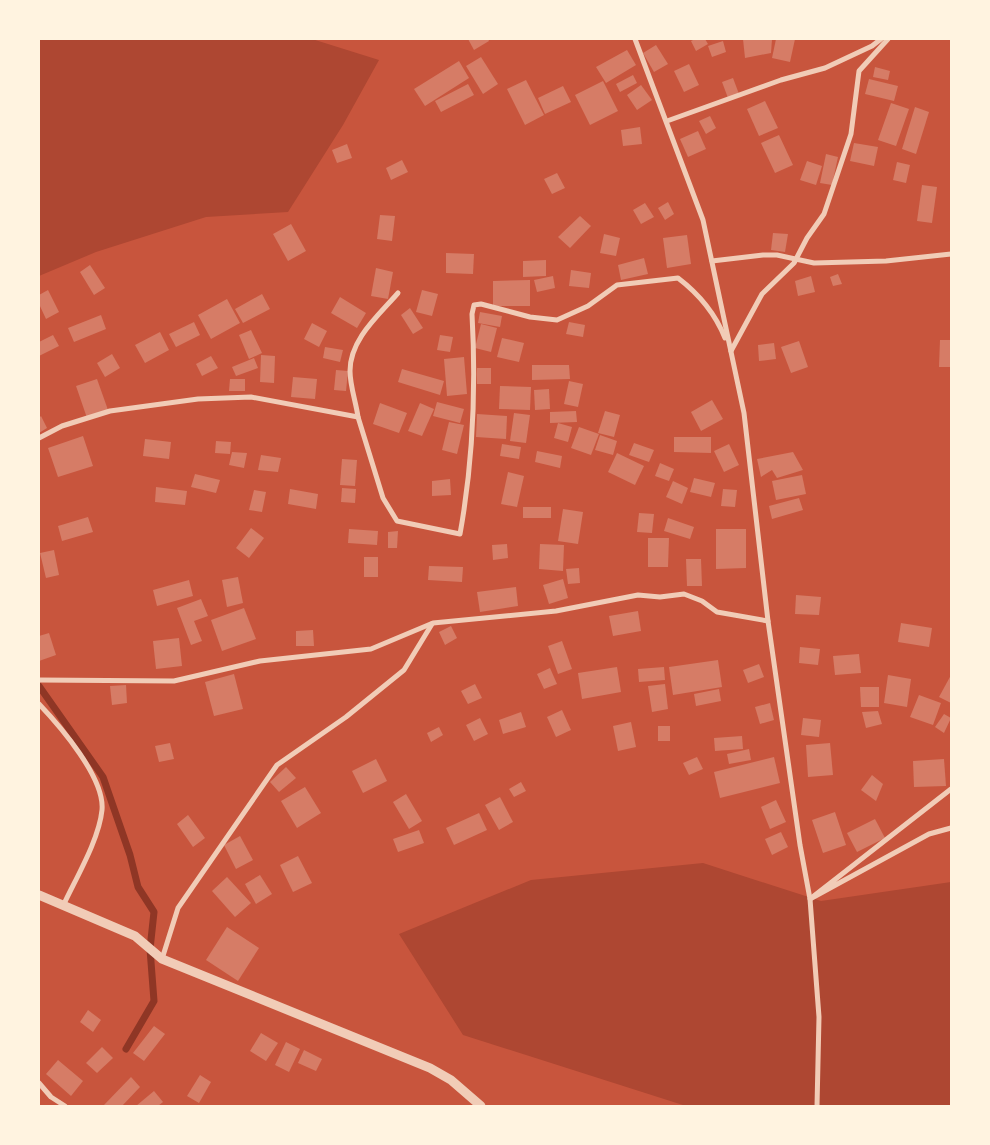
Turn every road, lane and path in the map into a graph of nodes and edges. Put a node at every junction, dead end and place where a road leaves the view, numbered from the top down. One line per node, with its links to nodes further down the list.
1 (635, 39): 4 (street)
2 (881, 39): 4 (street)
3 (888, 39): 6 (street)
4 (667, 121): 7 (street)
5 (951, 254): 6 (street)
6 (797, 260): 7 (street); 9 (street)
7 (712, 261): 9 (street)
8 (398, 293): 10 (street)
9 (730, 351): 10 (street); 12 (street)
10 (358, 417): 11 (street)
11 (39, 438)
12 (768, 620): 13 (street); 19 (street)
13 (433, 623): 14 (street); 21 (street)
14 (39, 680)
15 (39, 704): 20 (street)
16 (951, 790): 19 (street)
17 (951, 828): 19 (street)
18 (39, 895): 20 (street)
19 (810, 899): 25 (street)
20 (63, 906): 21 (street)
21 (162, 959): 24 (street)
22 (39, 1083): 23 (street)
23 (65, 1106)
24 (481, 1106)
25 (817, 1106)

